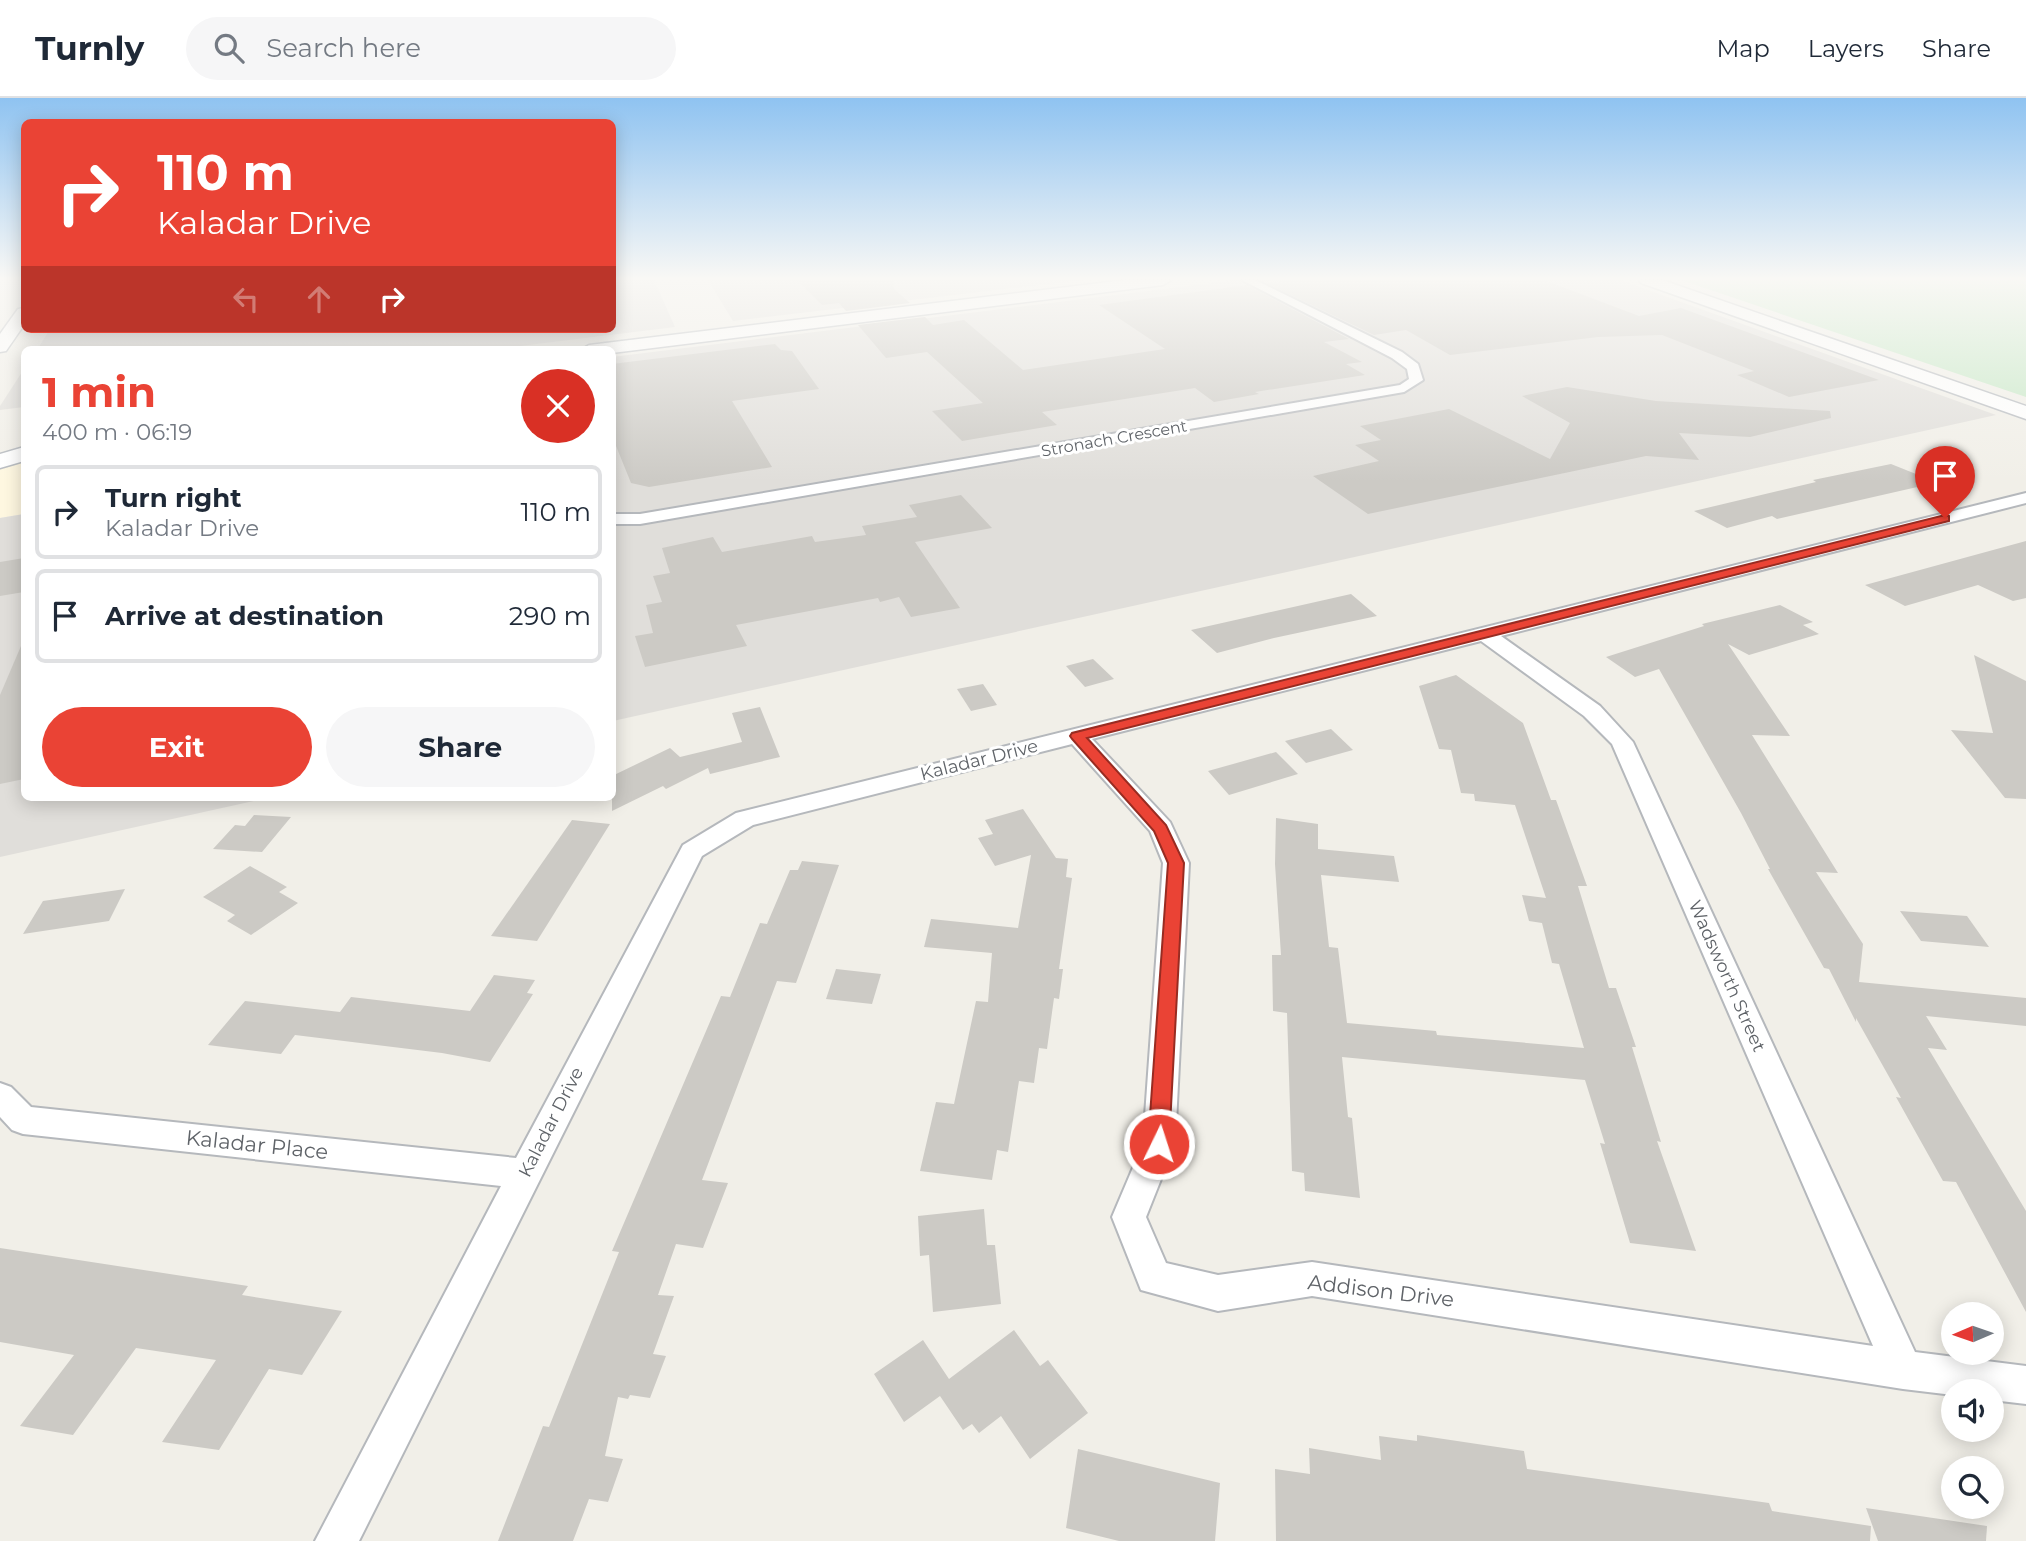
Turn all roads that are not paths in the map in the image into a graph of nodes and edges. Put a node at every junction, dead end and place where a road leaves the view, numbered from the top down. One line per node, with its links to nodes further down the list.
1 (1382, 347): 9 (street, Stronach Crescent)
2 (1839, 347): 3 (main road)
3 (2026, 413)
4 (21, 446): 5 (main road)
5 (0, 449)
6 (21, 455): 7 (main road)
7 (0, 461)
8 (2026, 498): 10 (street, Kaladar Drive)
9 (616, 519)
10 (1485, 634): 11 (street, Kaladar Drive); 14 (street, Wadsworth Street)
11 (1077, 736): 13 (street, Kaladar Drive); 14 (street, Addison Drive)
12 (0, 1096): 13 (street, Kaladar Place)
13 (524, 1174): 16 (street, Kaladar Drive)
14 (1903, 1370): 15 (street, Addison Drive)
15 (2026, 1385)
16 (336, 1541)

